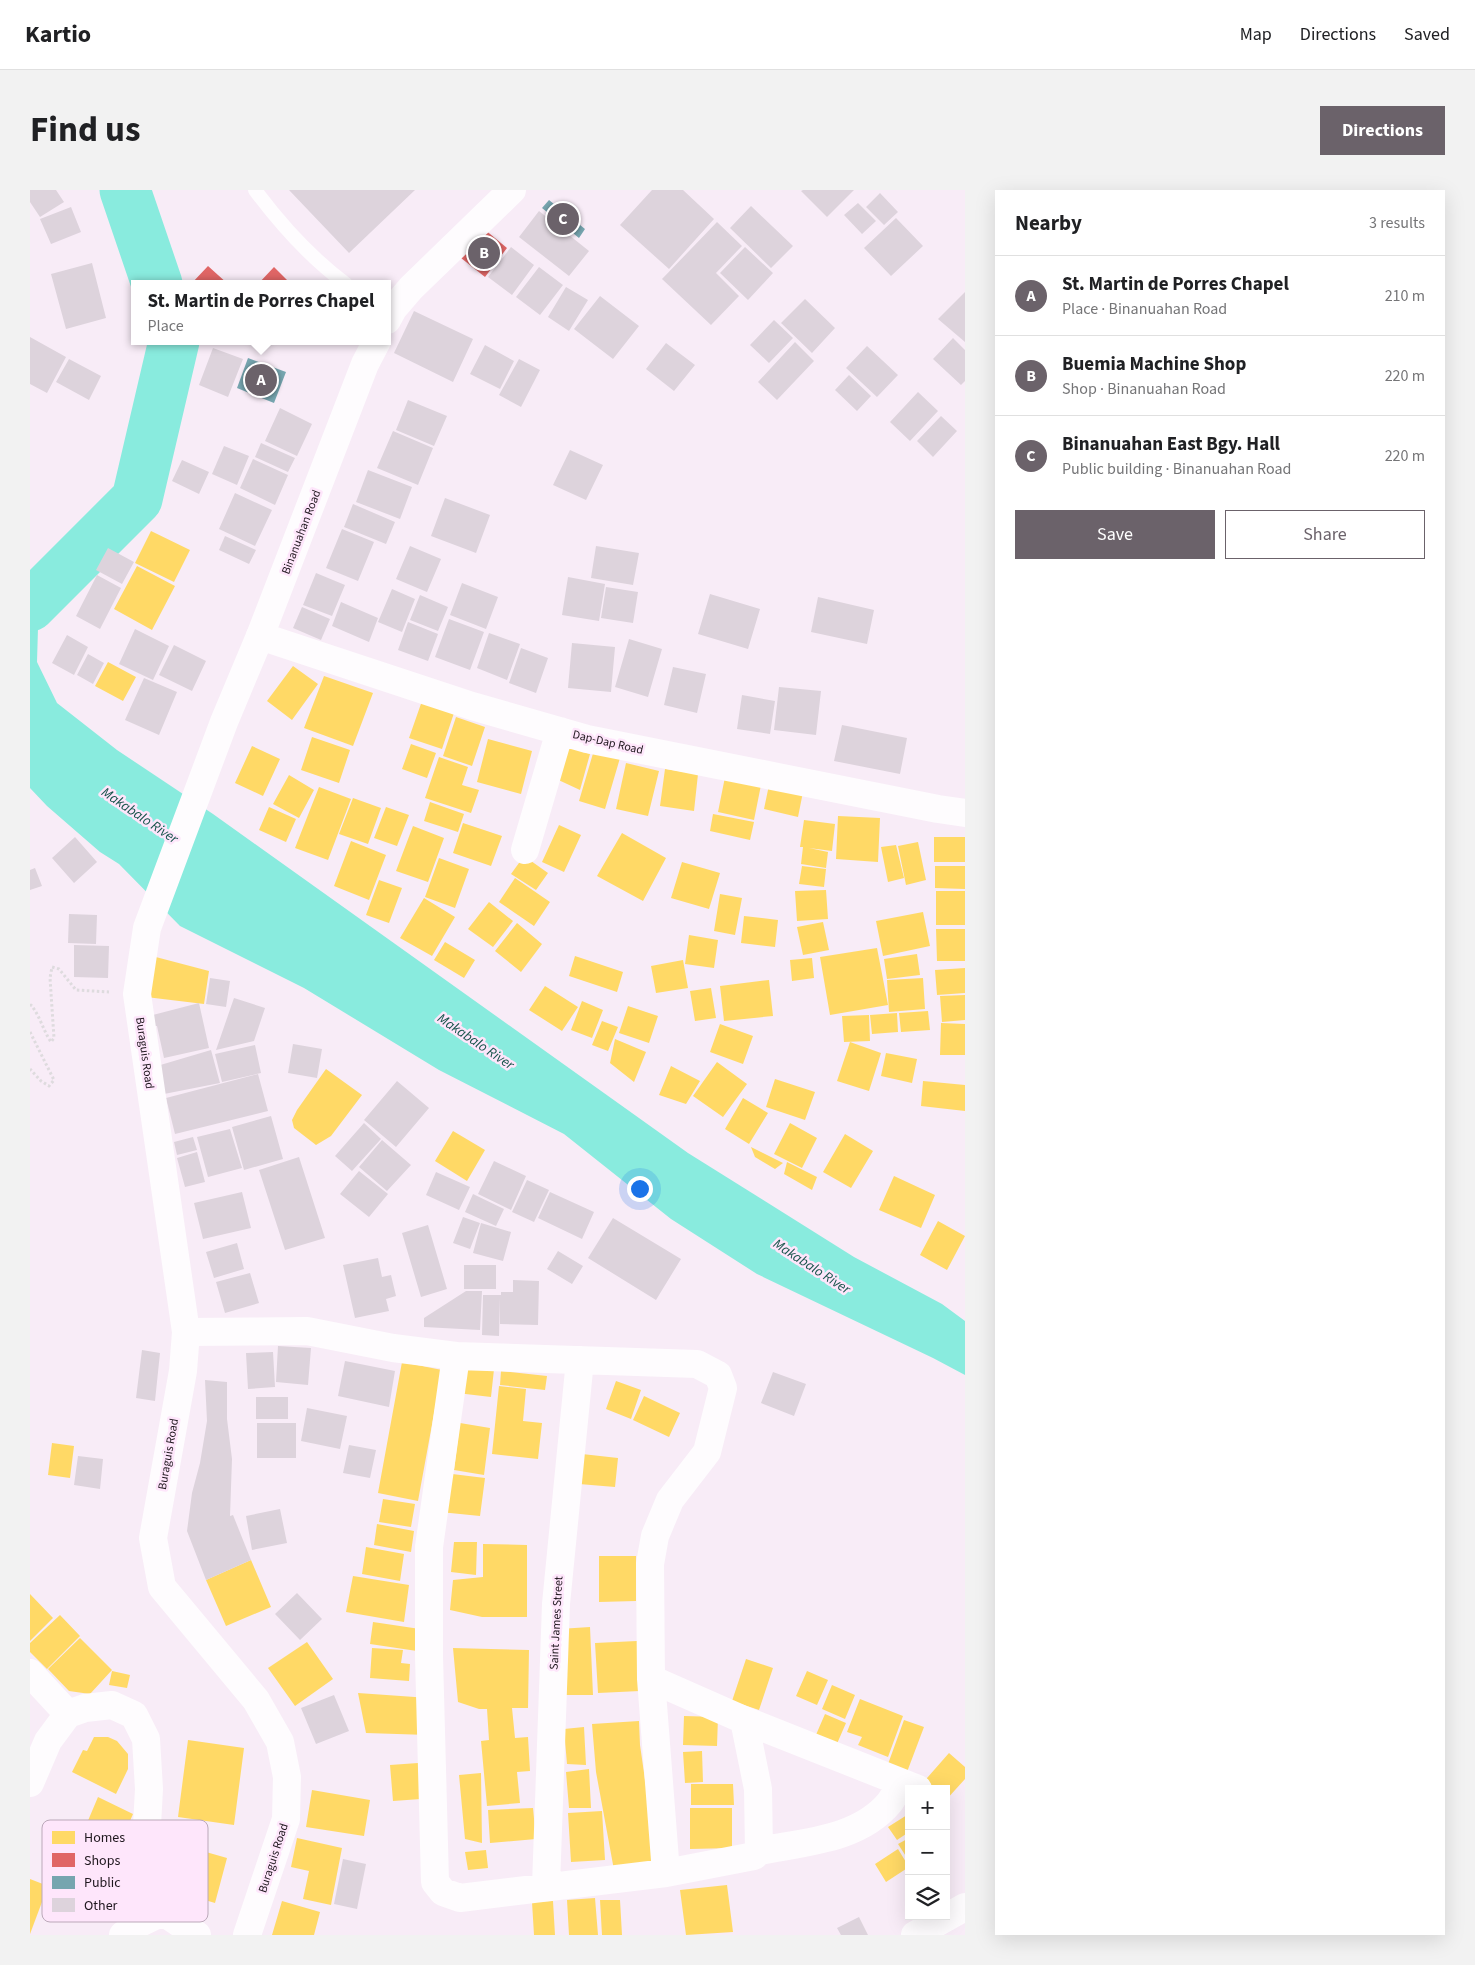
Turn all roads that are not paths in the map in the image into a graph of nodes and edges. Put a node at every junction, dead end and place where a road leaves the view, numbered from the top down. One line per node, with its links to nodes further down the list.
1 (255, 190): 3 (lane)
2 (512, 190): 4 (street)
3 (340, 280)
4 (391, 310)
5 (374, 345): 6 (street, Binanuahan Road)
6 (260, 636): 7 (street, Dap-Dap Road); 10 (street, Binanuahan Road)
7 (560, 731): 8 (street, Dap-Dap Road); 9 (street)
8 (965, 813)
9 (525, 850)
10 (147, 928): 11 (street, Buraguis Road)
11 (186, 1332): 12 (street); 30 (street, Buraguis Road)
12 (456, 1356): 13 (street); 24 (street)
13 (580, 1360): 15 (street); 24 (street, Saint James Street)
14 (30, 1673): 16 (street)
15 (651, 1679): 17 (street); 23 (street)
16 (68, 1714): 18 (street); 21 (street)
17 (744, 1720): 19 (street); 22 (street)
18 (30, 1783)
19 (907, 1785)
20 (905, 1790): 22 (street)
21 (148, 1820)
22 (759, 1851): 23 (street)
23 (666, 1873): 24 (street)
24 (546, 1886)
25 (965, 1907): 31 (street)
26 (142, 1922): 28 (street)
27 (178, 1922): 29 (street)
28 (123, 1935)
29 (197, 1935)
30 (247, 1935)
31 (915, 1935)

